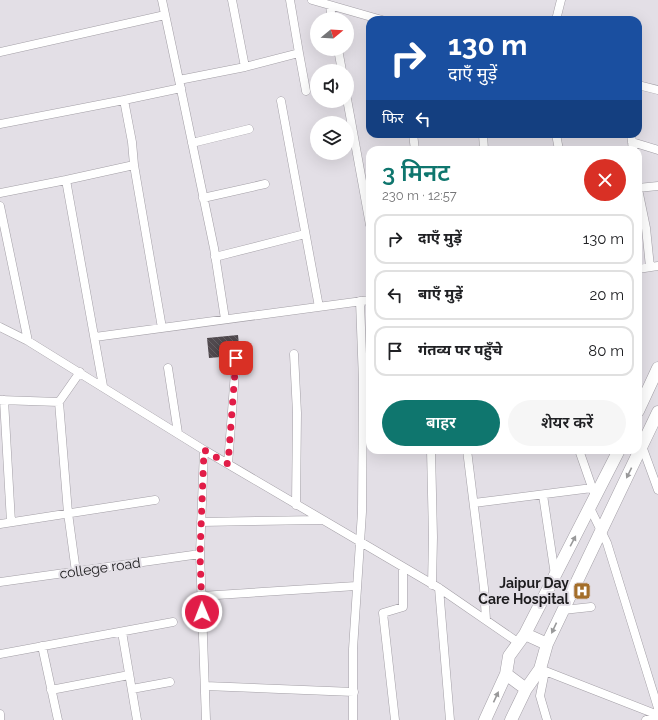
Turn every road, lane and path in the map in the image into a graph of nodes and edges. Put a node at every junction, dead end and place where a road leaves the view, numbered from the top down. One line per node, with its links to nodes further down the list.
1 (162, 0): 8 (street)
2 (232, 0): 13 (street)
3 (290, 0): 12 (street)
4 (312, 0): 6 (street)
5 (561, 0): 10 (street)
6 (330, 6): 7 (street); 9 (street)
7 (331, 12)
8 (165, 15): 11 (street); 14 (street)
9 (367, 16)
10 (557, 16)
11 (0, 52)
12 (299, 53): 13 (street); 17 (street)
13 (245, 67): 14 (street)
14 (180, 84): 18 (street); 24 (street)
15 (642, 86): 16 (street)
16 (658, 90)
17 (306, 91)
18 (124, 100): 21 (street); 26 (street)
19 (280, 101): 36 (street)
20 (349, 108): 33 (street)
21 (0, 124)
22 (249, 129): 24 (street)
23 (632, 142): 25 (street)
24 (192, 143): 32 (street)
25 (658, 150)
26 (134, 165): 27 (street); 45 (street)
27 (66, 180): 31 (street); 46 (street)
28 (265, 184): 32 (street)
29 (658, 186): 30 (street)
30 (642, 188)
31 (0, 193)
32 (203, 198): 37 (street)
33 (366, 203)
34 (0, 206): 47 (street)
35 (642, 208): 38 (street)
36 (305, 234): 37 (street); 42 (street)
37 (215, 257): 43 (street)
38 (654, 267): 39 (street)
39 (642, 268)
40 (366, 300): 41 (street)
41 (360, 301): 42 (street); 52 (street)
42 (319, 307): 43 (street)
43 (225, 319): 45 (street)
44 (0, 327): 47 (street)
45 (162, 328): 46 (street)
46 (95, 337): 54 (street)
47 (28, 341): 53 (street)
48 (294, 354): 76 (street)
49 (236, 358): 70 (street)
50 (168, 368): 60 (street)
51 (658, 368): 58 (street)
52 (366, 370)
53 (80, 372): 54 (street); 57 (street)
54 (103, 386): 60 (street)
55 (366, 392): 62 (street)
56 (2, 400): 57 (street); 79 (street)
57 (59, 402): 77 (street)
58 (642, 402)
59 (658, 412): 61 (street)
60 (178, 433): 64 (street)
61 (642, 446): 71 (street)
62 (361, 447): 63 (street); 83 (street)
63 (366, 447)
64 (204, 450): 70 (street); 80 (street)
65 (431, 454): 90 (street)
66 (468, 454): 75 (street)
67 (580, 454): 73 (street)
68 (617, 454): 73 (street)
69 (638, 454): 82 (street, one-way to 82)
70 (228, 464): 76 (street)
71 (658, 490)
72 (543, 495): 73 (street); 75 (street); 87 (street)
73 (593, 498): 82 (street); 87 (street, one-way to 73)
74 (156, 500): 77 (street)
75 (474, 503): 94 (street)
76 (296, 505): 78 (street)
77 (68, 513): 79 (street); 86 (street)
78 (320, 520): 80 (street); 83 (street)
79 (10, 522): 81 (street)
80 (201, 522): 84 (street)
81 (0, 524)
82 (602, 529): 93 (street); 110 (street)
83 (358, 540): 85 (street); 89 (street)
84 (200, 554): 86 (street, college road); 91 (street)
85 (403, 568): 90 (street); 118 (street)
86 (76, 572): 88 (street, college road)
87 (555, 576): 97 (street)
88 (0, 582)
89 (356, 586): 91 (street); 109 (street)
90 (435, 586): 94 (street); 119 (street)
91 (201, 596): 105 (street)
92 (591, 607): 93 (street)
93 (563, 610): 98 (street, one-way to 98)
94 (486, 620): 97 (street)
95 (173, 622): 96 (street)
96 (122, 632): 99 (street); 103 (street)
97 (522, 638): 98 (street); 102 (street)
98 (547, 644): 101 (street)
99 (42, 646): 100 (street); 107 (street)
100 (0, 654)
101 (542, 670): 106 (street); 112 (street); 122 (street)
102 (506, 674): 106 (street); 120 (street, one-way to 102)
103 (129, 675): 107 (street); 108 (street)
104 (170, 682): 108 (street)
105 (205, 686): 109 (street); 116 (street)
106 (526, 689): 121 (street)
107 (51, 690): 114 (street)
108 (132, 690): 115 (street)
109 (354, 692): 117 (street)
110 (658, 708)
111 (0, 714): 113 (street)
112 (658, 716): 123 (street)
113 (0, 720)
114 (58, 720)
115 (137, 720)
116 (206, 720)
117 (353, 720)
118 (395, 720)
119 (450, 720)
120 (485, 720)
121 (511, 720)
122 (547, 720)
123 (646, 720)

